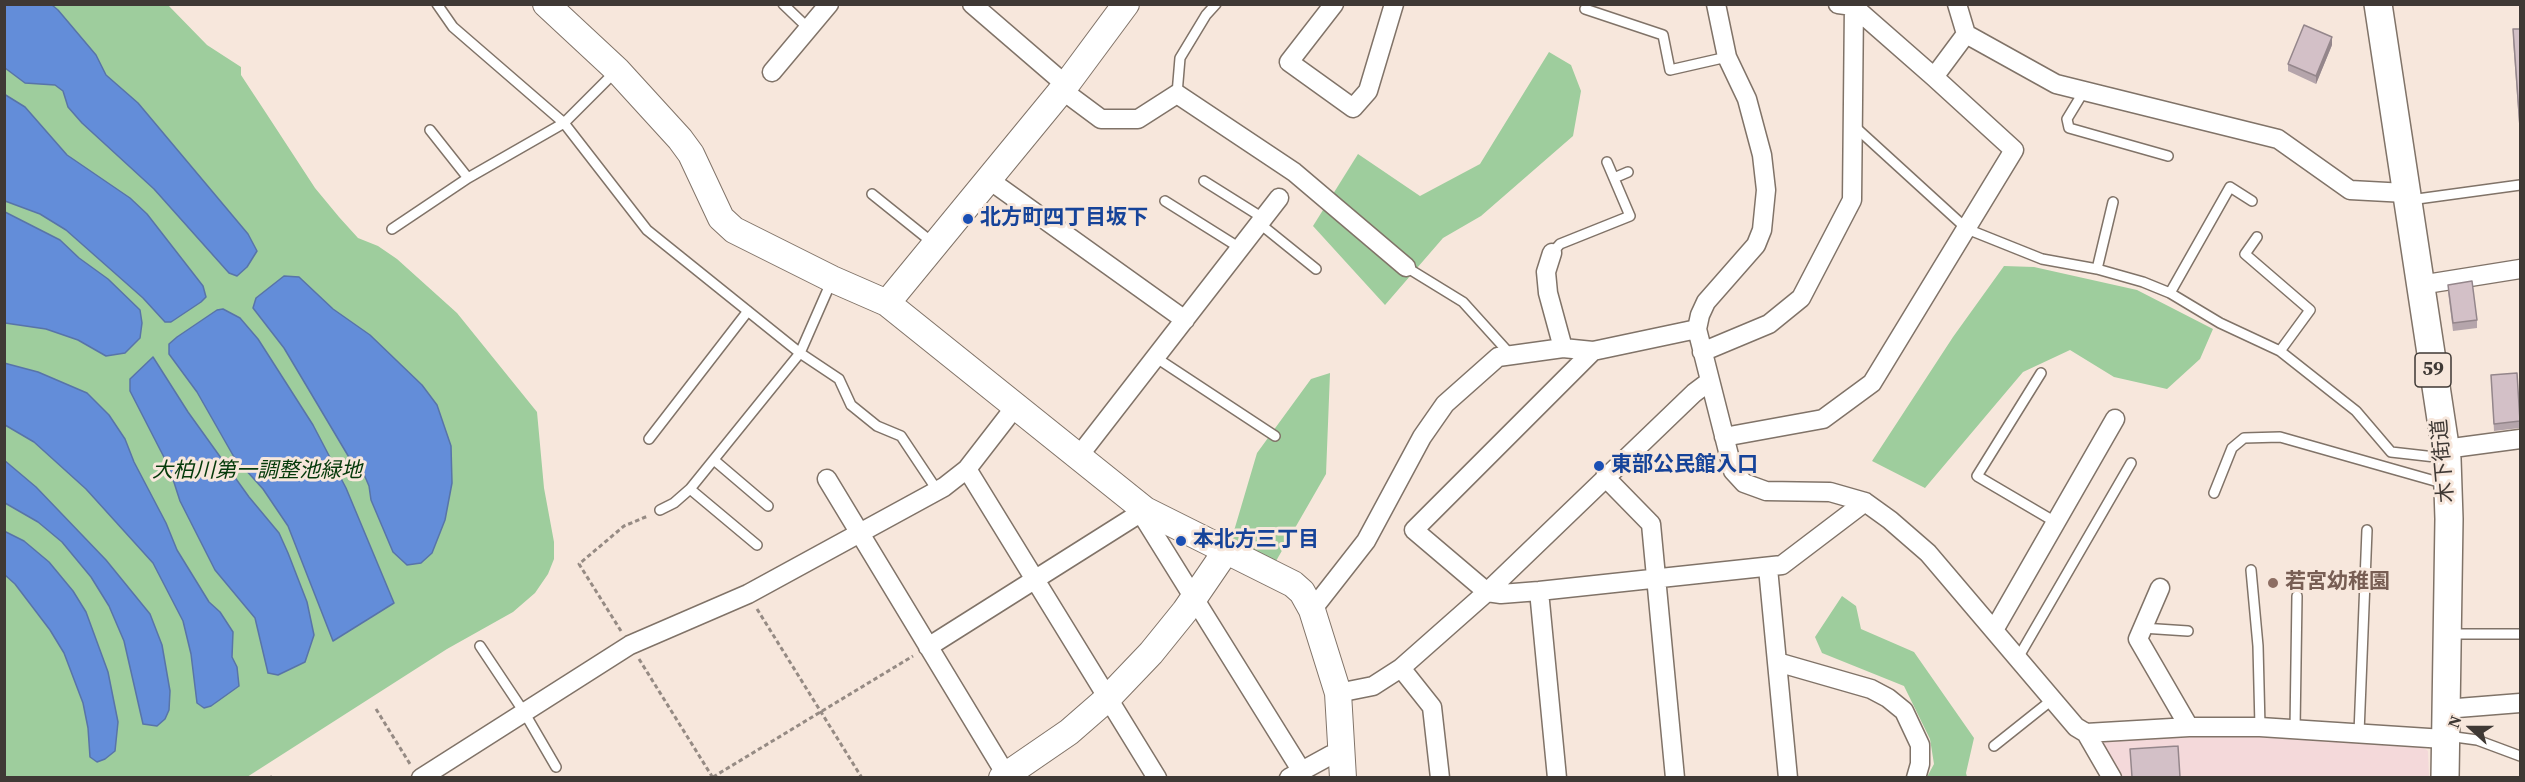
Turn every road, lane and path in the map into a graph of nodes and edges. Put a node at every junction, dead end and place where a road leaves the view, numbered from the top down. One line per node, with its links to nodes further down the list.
1 (437, 4): 24 (lane)
2 (546, 4): 18 (street)
3 (783, 4): 15 (lane)
4 (830, 4): 15 (street)
5 (972, 4): 21 (street)
6 (1126, 4): 21 (street)
7 (1216, 4): 23 (lane)
8 (1335, 4): 9 (street)
9 (1394, 4)
10 (1716, 4): 17 (street)
11 (1957, 4): 16 (street)
12 (2378, 4): 36 (main road, 木下街道 / 59)
13 (1848, 5): 20 (street); 25 (street)
14 (1585, 9): 17 (lane)
15 (808, 28): 19 (street)
16 (1966, 34): 20 (street); 22 (street)
17 (1727, 57): 58 (street)
18 (616, 70): 24 (lane); 52 (street)
19 (771, 72)
20 (1934, 77): 43 (street)
21 (1064, 87): 23 (street); 32 (street)
22 (2084, 91): 27 (lane); 36 (street)
23 (1177, 94): 48 (street)
24 (564, 123): 30 (lane); 56 (lane)
25 (1852, 123): 43 (lane); 62 (street)
26 (430, 130): 30 (lane)
27 (2168, 156)
28 (1607, 162): 31 (lane)
29 (1628, 172): 31 (lane)
30 (468, 177): 42 (lane)
31 (1614, 178): 47 (lane)
32 (988, 179): 45 (street); 57 (street)
33 (1204, 181): 41 (lane)
34 (2520, 185): 36 (lane)
35 (872, 194): 45 (lane)
36 (2407, 196): 53 (main road, 木下街道 / 59)
37 (1279, 198): 41 (street)
38 (1165, 201): 46 (lane)
39 (2252, 201): 54 (lane)
40 (2113, 202): 51 (lane)
41 (1261, 221): 46 (street); 49 (lane)
42 (392, 229)
43 (1967, 229): 51 (lane); 71 (street)
44 (2257, 237): 61 (lane)
45 (935, 245): 55 (street)
46 (1240, 248): 57 (street)
47 (1552, 253): 59 (street)
48 (1406, 267): 64 (lane)
49 (1316, 269)
50 (2520, 269): 53 (street)
51 (2097, 270): 54 (lane)
52 (832, 279): 55 (street); 63 (lane)
53 (2421, 285): 77 (main road, 木下街道 / 59)
54 (2170, 293): 61 (lane)
55 (887, 303): 68 (street)
56 (748, 311): 63 (lane); 72 (lane)
57 (1185, 320): 65 (street)
58 (1697, 329): 60 (street); 62 (street)
59 (1563, 348): 60 (street); 64 (street)
60 (1593, 351): 99 (street)
61 (2280, 351): 77 (lane)
62 (1702, 352): 67 (street)
63 (800, 353): 75 (lane); 82 (lane)
64 (1510, 354): 103 (street)
65 (1155, 357): 70 (lane); 74 (street)
66 (2041, 373): 88 (lane)
67 (1710, 381): 71 (street); 79 (street)
68 (1015, 407): 74 (street); 78 (street)
69 (2115, 419): 88 (street)
70 (1275, 436)
71 (1724, 437): 84 (street)
72 (649, 439)
73 (2520, 439): 77 (street)
74 (1078, 457): 87 (street)
75 (714, 460): 81 (lane); 85 (lane)
76 (2131, 463): 111 (lane)
77 (2446, 463): 83 (lane); 107 (main road, 木下街道 / 59)
78 (967, 469): 82 (street); 95 (street)
79 (1605, 477): 96 (street); 99 (street)
80 (827, 478): 90 (street)
81 (690, 489): 86 (lane); 91 (lane)
82 (937, 490): 90 (street)
83 (2214, 493)
84 (1865, 502): 93 (street); 105 (street)
85 (768, 506)
86 (660, 510)
87 (1143, 511): 92 (street); 95 (street); 102 (street)
88 (2056, 523): 105 (street)
89 (2367, 530): 126 (lane)
90 (860, 533): 100 (street); 110 (street)
91 (757, 545)
92 (1226, 551): 102 (street); 103 (street)
93 (1768, 568): 96 (street); 112 (street)
94 (2251, 570): 122 (lane)
95 (1034, 578): 110 (street); 115 (street)
96 (1656, 580): 98 (street); 140 (street)
97 (2160, 588): 104 (street)
98 (1539, 591): 99 (street); 139 (street)
99 (1487, 592): 113 (street)
100 (748, 594): 120 (path); 121 (street)
101 (2297, 596): 124 (lane)
102 (1194, 599): 115 (street); 133 (street)
103 (1312, 610): 114 (street)
104 (2142, 628): 106 (lane); 123 (street)
105 (1994, 630): 111 (street)
106 (2188, 631)
107 (2447, 634): 108 (lane); 119 (main road, 木下街道 / 59)
108 (2520, 634)
109 (480, 646): 121 (lane)
110 (928, 647): 120 (path); 136 (street)
111 (2019, 658): 116 (street)
112 (1777, 662): 141 (street); 142 (street)
113 (1401, 668): 114 (street); 138 (street)
114 (1338, 693): 130 (street)
115 (1108, 698): 136 (street); 137 (street)
116 (2053, 699): 125 (street); 128 (lane)
117 (2520, 703): 119 (street)
118 (376, 709): 132 (path)
119 (2445, 709): 127 (main road, 木下街道 / 59)
120 (820, 710): 134 (path); 135 (path)
121 (524, 712): 131 (lane); 132 (street)
122 (2260, 727): 123 (street); 124 (street)
123 (2189, 728): 125 (street)
124 (2295, 729): 126 (street)
125 (2086, 733): 143 (street)
126 (2359, 733): 127 (street)
127 (2450, 738): 129 (lane); 144 (main road, 木下街道 / 59)
128 (1994, 746)
129 (2520, 756)
130 (1342, 765): 133 (street)
131 (556, 767)
132 (416, 773)
133 (1295, 774)
134 (711, 777)
135 (862, 777)
136 (1005, 777)
137 (1157, 777)
138 (1440, 777)
139 (1557, 777)
140 (1675, 777)
141 (1788, 777)
142 (1916, 777)
143 (2112, 777)
144 (2445, 777)

